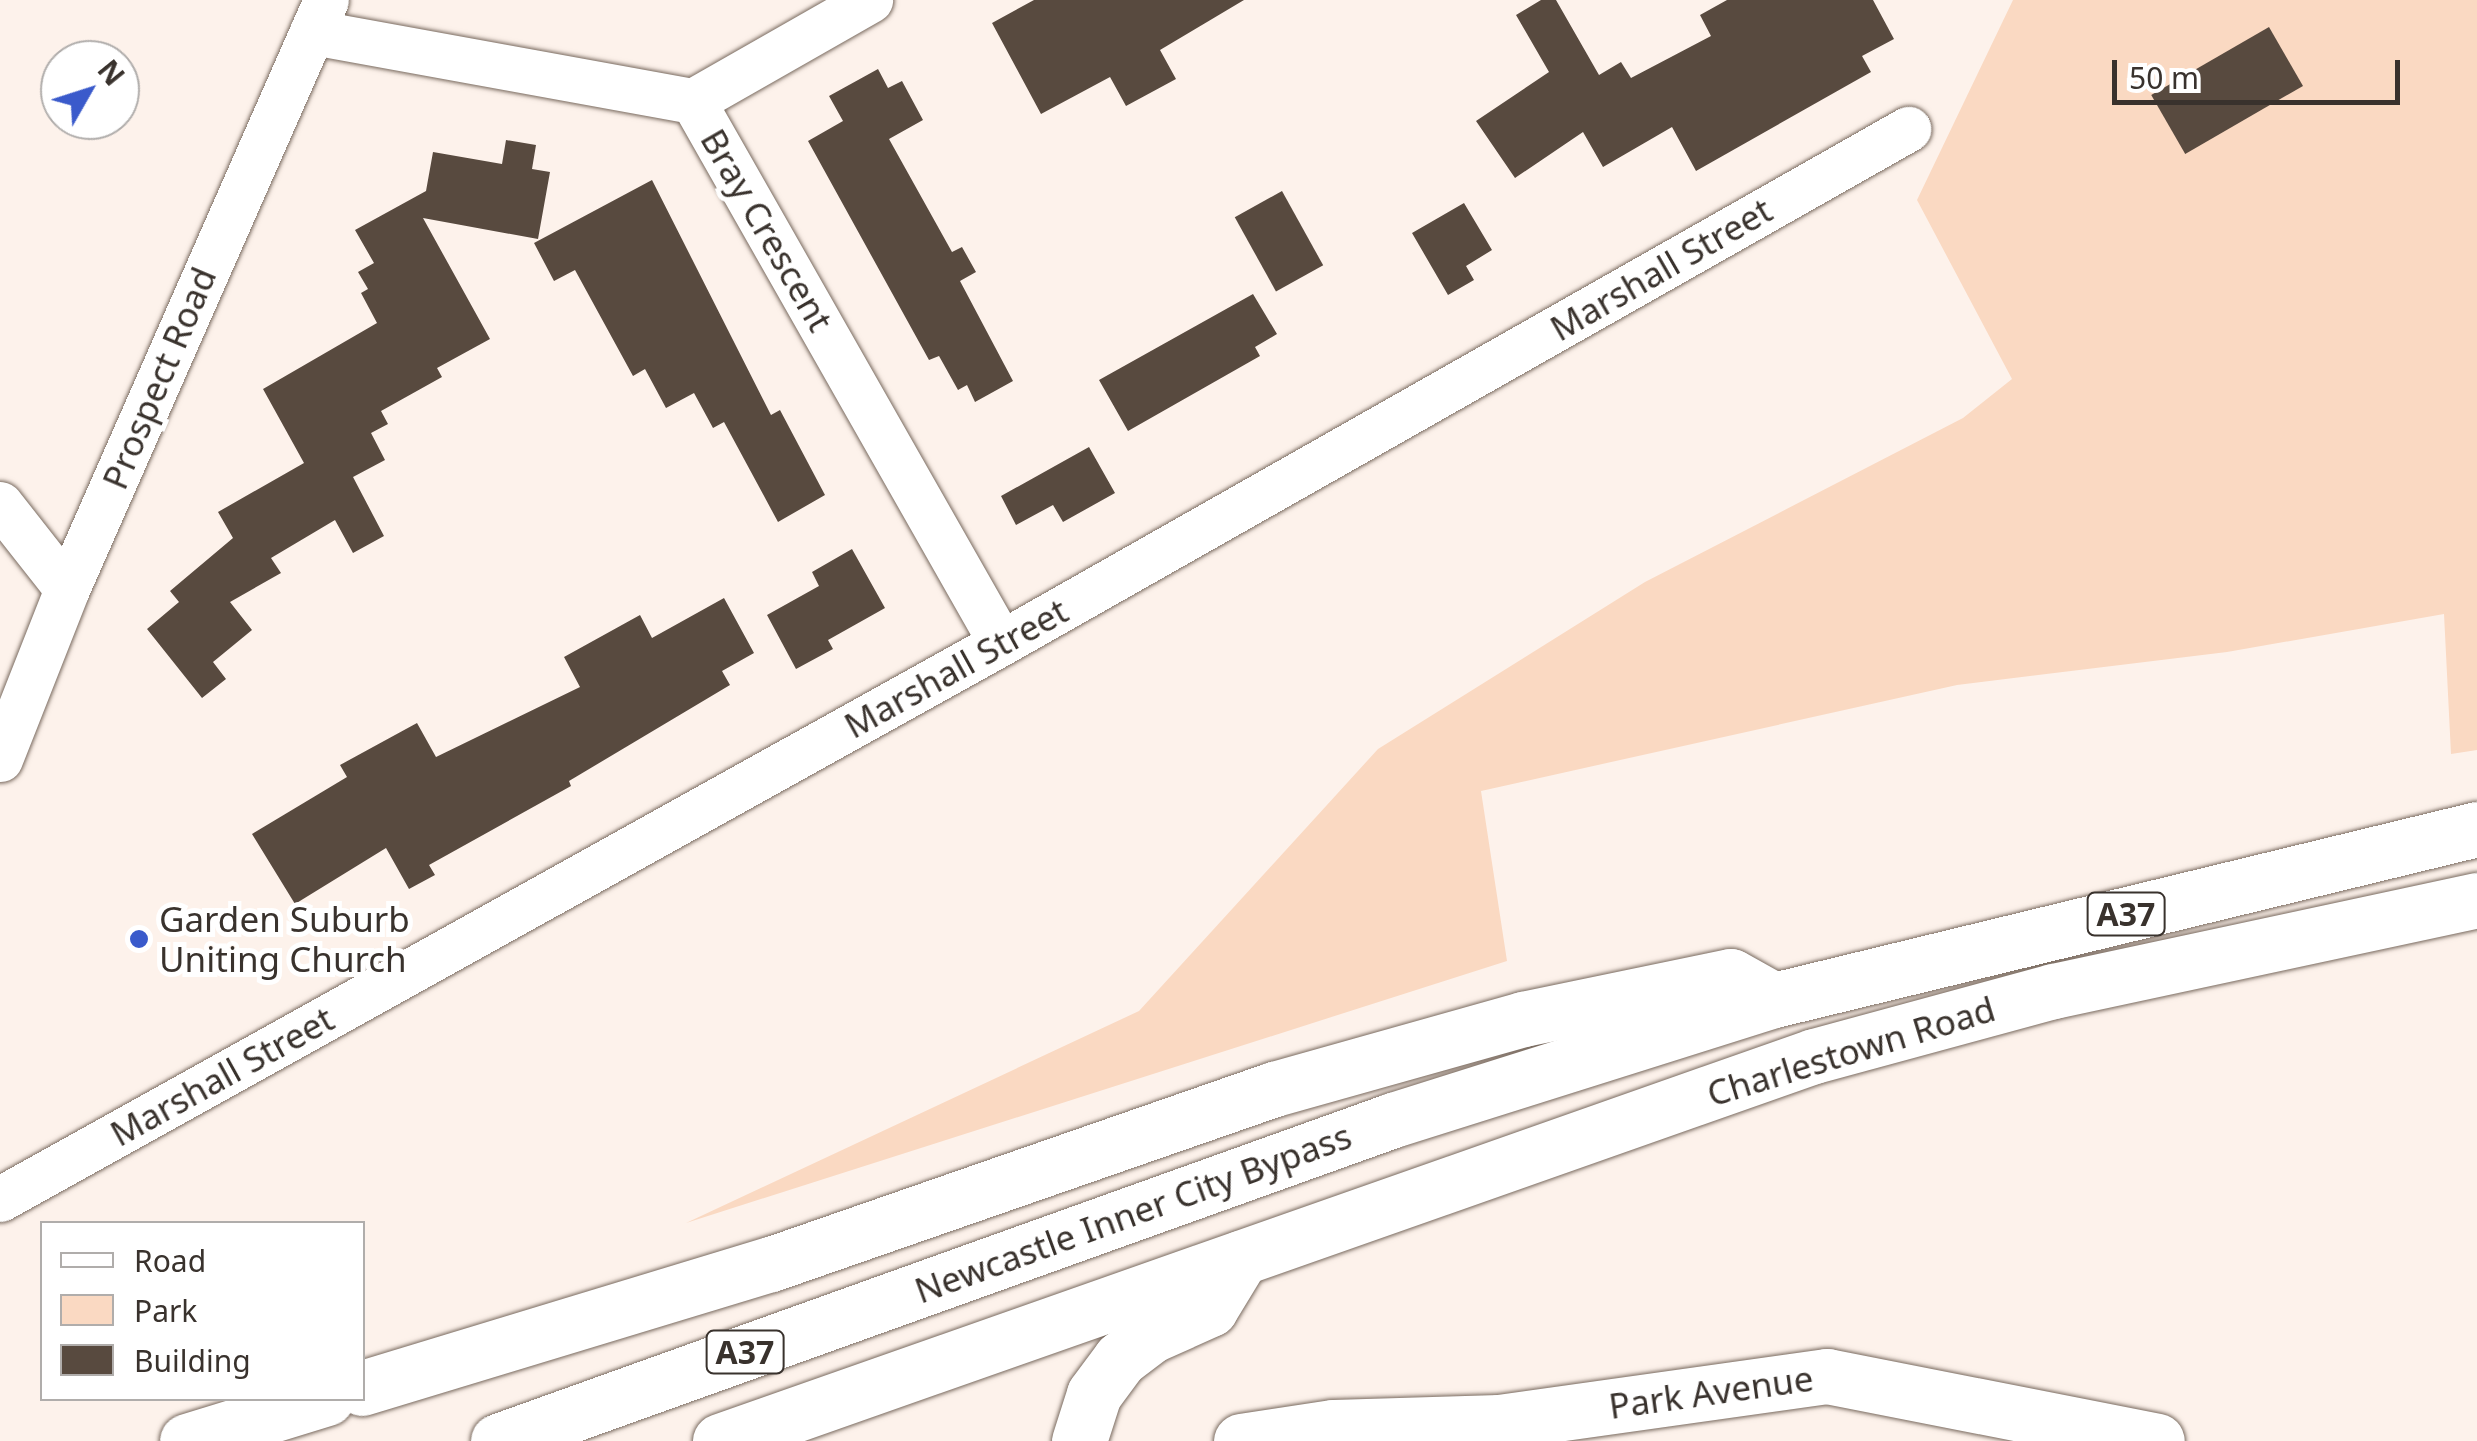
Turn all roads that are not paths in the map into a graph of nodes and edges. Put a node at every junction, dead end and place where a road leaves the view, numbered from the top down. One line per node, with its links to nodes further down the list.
1 (870, 0): 3 (street)
2 (319, 16): 3 (street, Bray Crescent); 6 (street, Prospect Road)
3 (694, 101): 7 (street, Bray Crescent)
4 (1908, 129): 7 (street, Marshall Street)
5 (0, 504): 6 (street)
6 (67, 589): 8 (street, Prospect Road)
7 (1001, 644): 12 (street, Marshall Street)
8 (0, 759)
9 (2477, 830): 11 (main road, Charlestown Road / A37)
10 (2477, 900): 13 (main road, Charlestown Road / A37)
11 (1774, 1000): 14 (main road); 18 (main road, Newcastle Inner City Bypass / A37)
12 (0, 1199)
13 (1241, 1258): 19 (main road, A37); 20 (main road)
14 (365, 1387)
15 (317, 1401): 17 (main road)
16 (1499, 1422): 21 (main road, Park Avenue); 22 (main road, Park Avenue); 23 (main road, Park Avenue)
17 (187, 1441)
18 (498, 1441)
19 (720, 1441)
20 (1079, 1441)
21 (1242, 1441)
22 (1433, 1441)
23 (2158, 1441)

